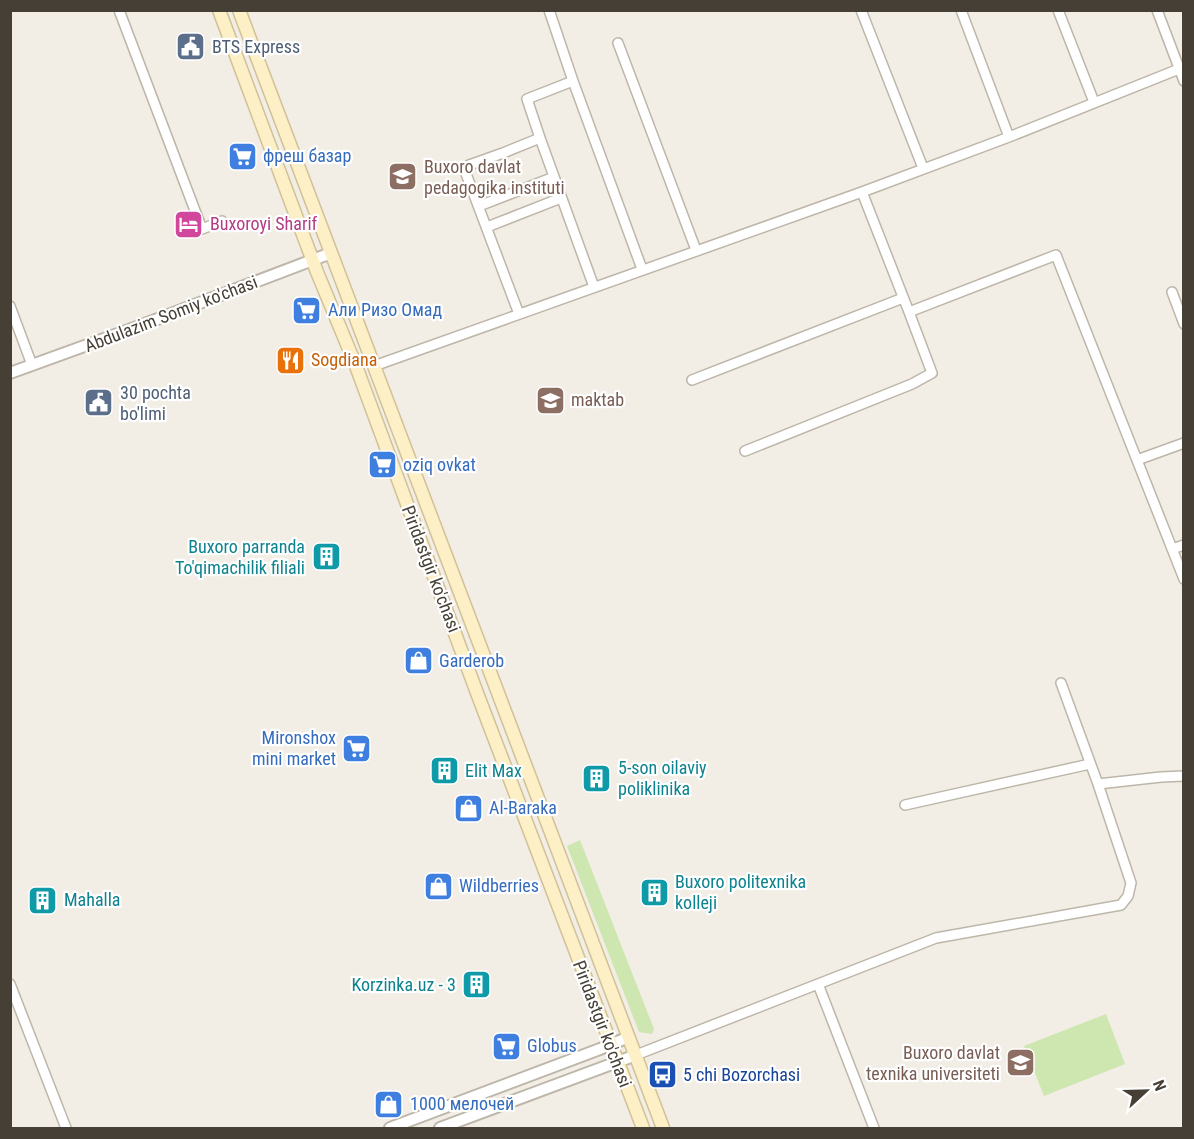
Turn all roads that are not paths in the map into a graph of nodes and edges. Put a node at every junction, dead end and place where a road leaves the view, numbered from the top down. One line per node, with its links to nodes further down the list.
1 (119, 10): 21 (street)
2 (219, 10): 25 (main road, Piridastgir ko'chasi)
3 (240, 10): 24 (main road, Piridastgir ko'chasi)
4 (549, 10): 11 (street)
5 (861, 10): 16 (street)
6 (961, 10): 14 (street)
7 (1058, 10): 13 (street)
8 (1157, 10): 10 (street)
9 (618, 43): 23 (street)
10 (1181, 68): 12 (street); 13 (street)
11 (573, 81): 15 (street); 26 (street)
12 (1184, 81)
13 (1094, 102): 14 (street)
14 (1009, 136): 16 (street)
15 (540, 138): 17 (street); 20 (street)
16 (923, 168): 18 (street)
17 (554, 177): 19 (street); 20 (street)
18 (862, 192): 23 (street); 29 (street)
19 (561, 198): 22 (street); 27 (street)
20 (479, 206): 22 (street)
21 (222, 221)
22 (487, 227): 32 (street)
23 (696, 250): 26 (street)
24 (331, 253): 25 (street, Abdulazim Somiy ko'chasi); 37 (main road, Piridastgir ko'chasi)
25 (313, 259): 36 (street, Abdulazim Somiy ko'chasi); 54 (main road, Piridastgir ko'chasi)
26 (642, 270): 27 (street)
27 (594, 287): 32 (street)
28 (1172, 292): 33 (street)
29 (903, 298): 31 (street); 39 (street)
30 (10, 306): 35 (street)
31 (909, 312): 41 (street); 42 (street)
32 (519, 314): 37 (street)
33 (1184, 324)
34 (10, 336): 35 (street)
35 (24, 342): 36 (street)
36 (32, 365): 38 (street, Abdulazim Somiy ko'chasi)
37 (374, 366): 53 (main road, Piridastgir ko'chasi)
38 (10, 373)
39 (692, 380)
40 (1184, 443): 42 (street)
41 (744, 451)
42 (1137, 460): 44 (street)
43 (1184, 545): 44 (street)
44 (1172, 549): 45 (street)
45 (1184, 579)
46 (1061, 682): 47 (street)
47 (1090, 764): 49 (street); 50 (street)
48 (1184, 776): 49 (street)
49 (1098, 784): 52 (street)
50 (905, 805)
51 (10, 984): 57 (street)
52 (818, 984): 55 (street); 62 (street)
53 (628, 1037): 54 (street); 55 (main road, Piridastgir ko'chasi)
54 (611, 1044): 56 (main road, Piridastgir ko'chasi); 58 (street)
55 (636, 1055): 56 (street); 61 (main road, Piridastgir ko'chasi)
56 (618, 1062): 59 (street); 60 (main road, Piridastgir ko'chasi)
57 (66, 1128)
58 (390, 1128)
59 (440, 1128)
60 (643, 1128)
61 (663, 1128)
62 (874, 1128)

